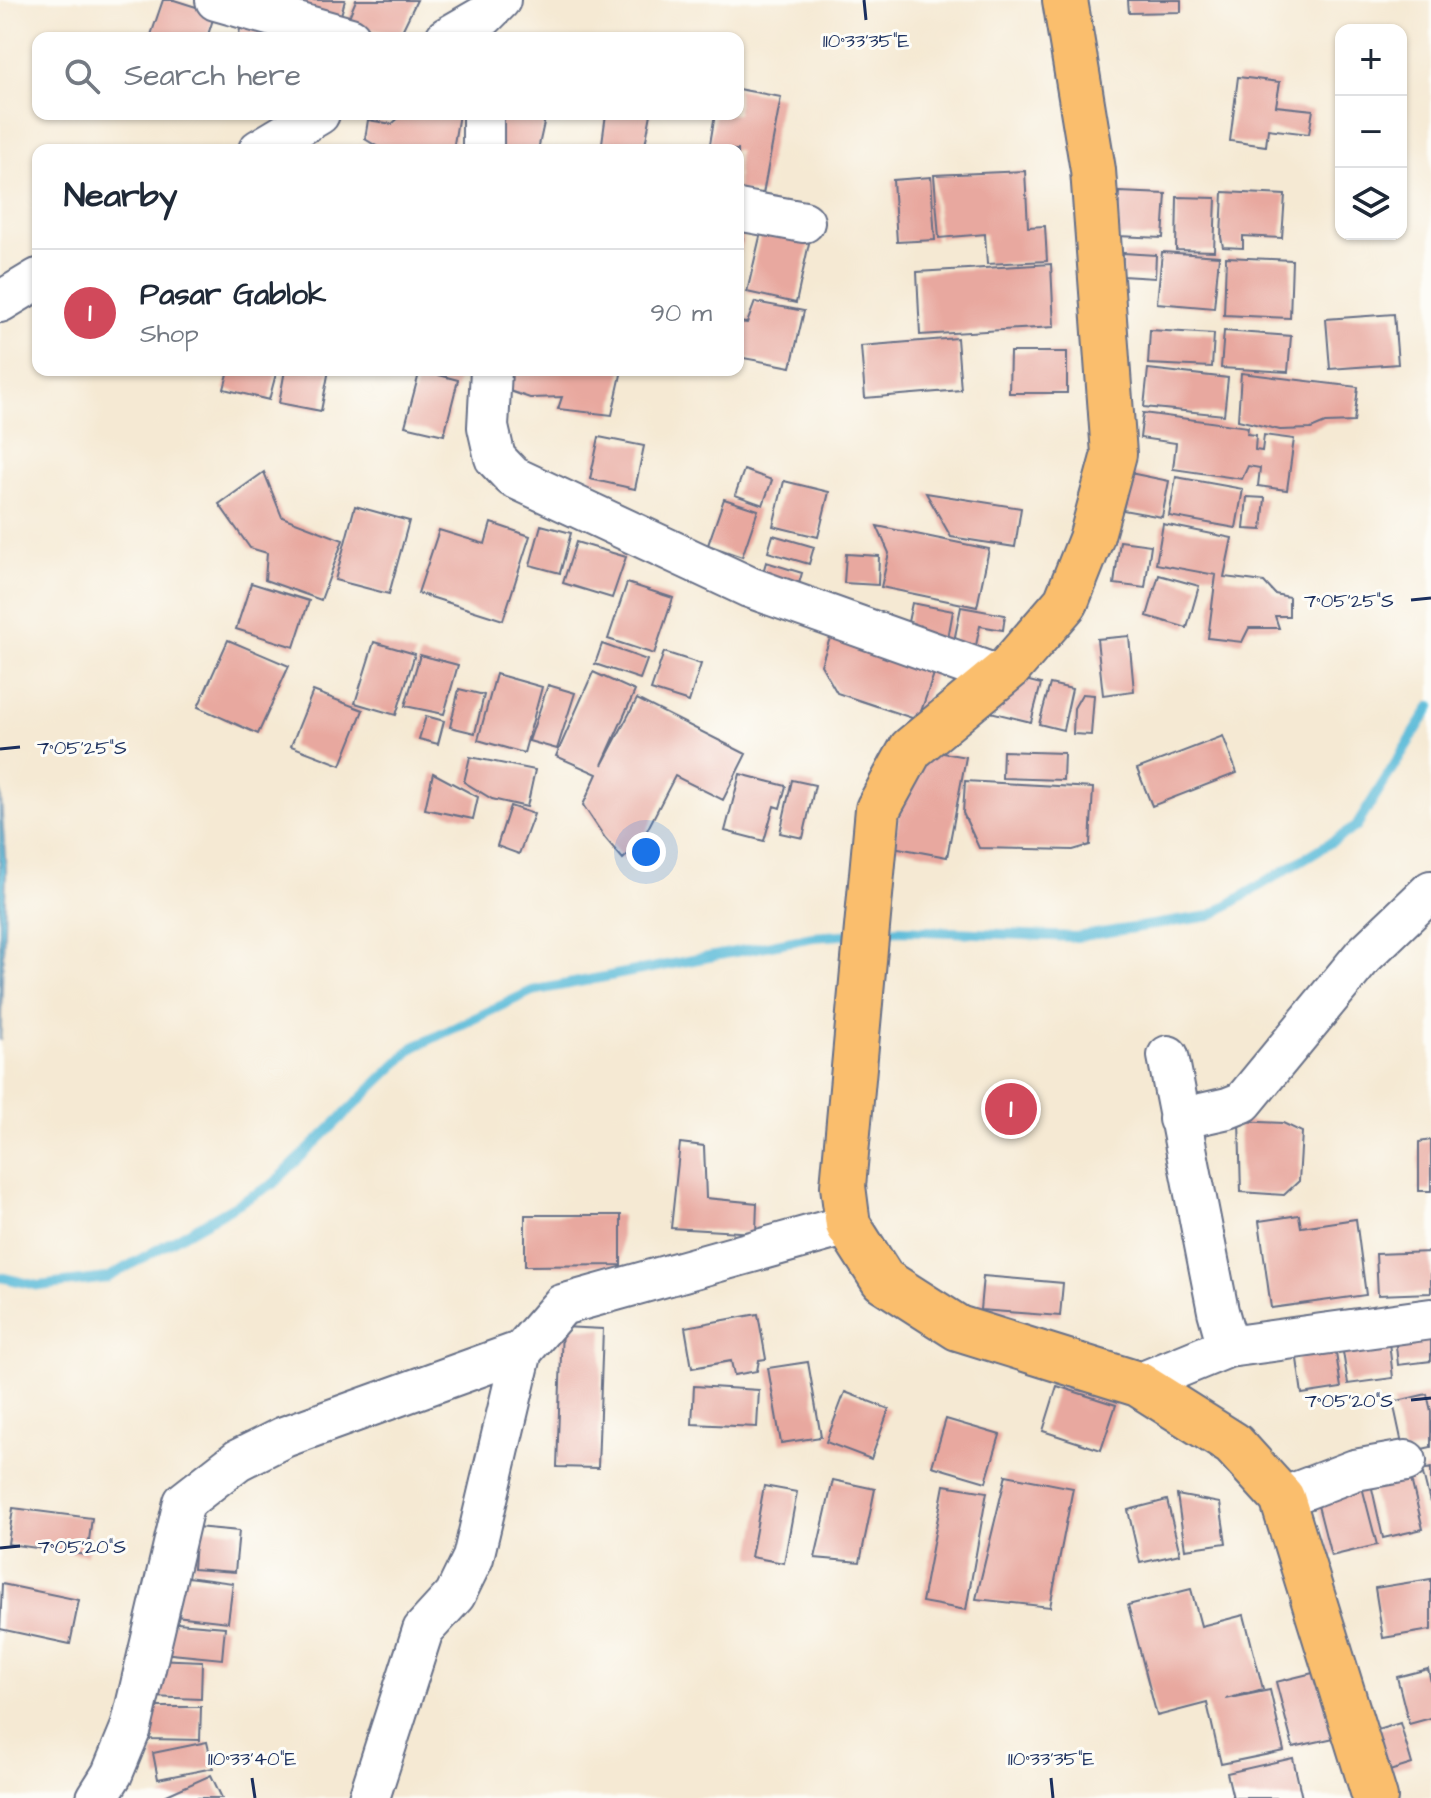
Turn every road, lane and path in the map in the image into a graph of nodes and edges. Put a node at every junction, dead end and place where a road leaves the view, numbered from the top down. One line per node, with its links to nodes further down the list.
1 (216, 0): 5 (street)
2 (500, 0): 4 (street)
3 (1065, 0): 15 (main road)
4 (461, 26)
5 (329, 32)
6 (309, 120): 8 (street)
7 (483, 120): 9 (street)
8 (269, 144)
9 (483, 144)
10 (744, 211): 11 (street)
11 (804, 222)
12 (32, 283): 13 (street)
13 (0, 302)
14 (491, 376): 15 (street)
15 (999, 676): 19 (main road)
16 (1431, 891): 18 (street)
17 (1168, 1056): 18 (street)
18 (1179, 1119): 21 (street)
19 (848, 1225): 22 (street); 23 (main road)
20 (1431, 1319): 21 (street)
21 (1228, 1347): 23 (street)
22 (522, 1351): 26 (street); 27 (street)
23 (1138, 1384): 25 (main road)
24 (1406, 1461): 25 (street)
25 (1282, 1498): 28 (main road)
26 (97, 1798)
27 (369, 1798)
28 (1375, 1798)

